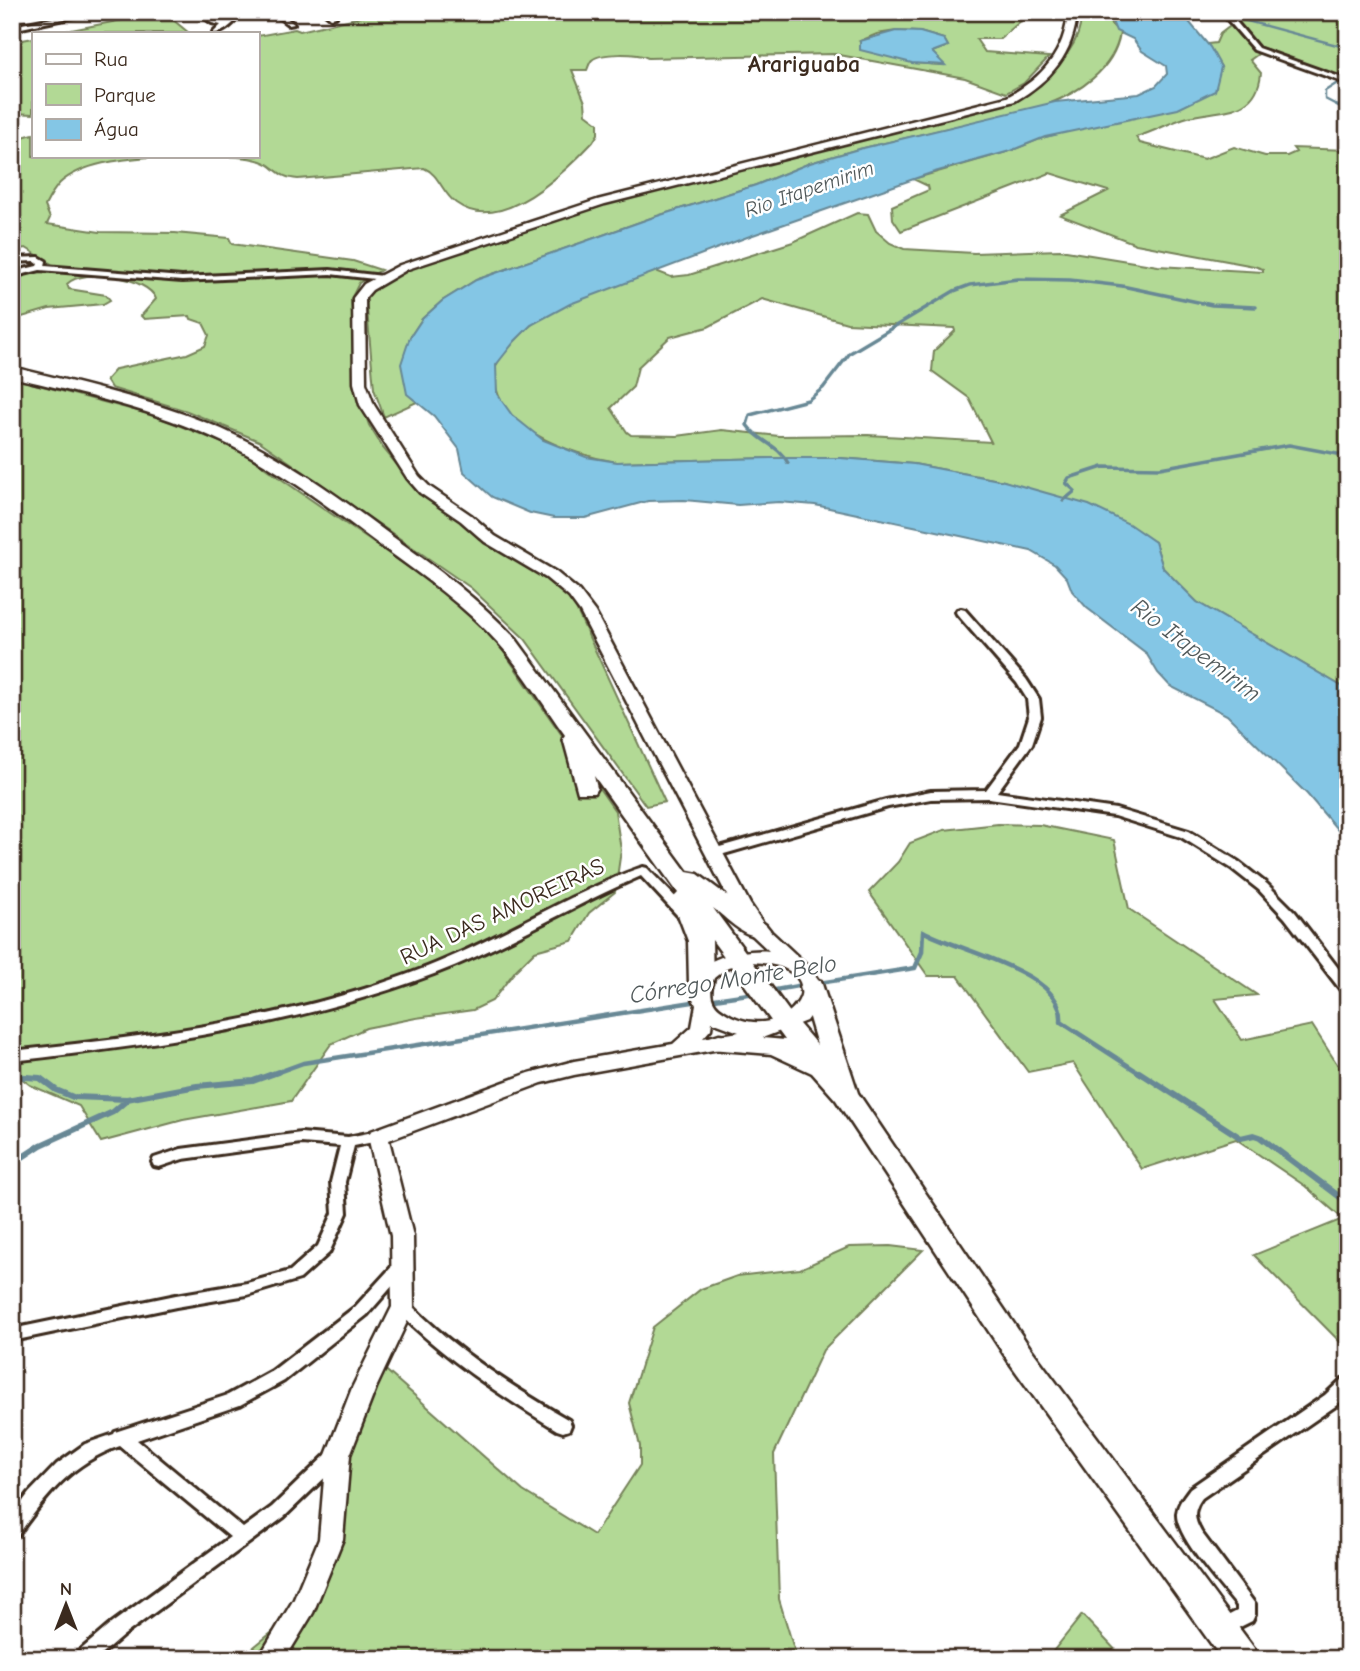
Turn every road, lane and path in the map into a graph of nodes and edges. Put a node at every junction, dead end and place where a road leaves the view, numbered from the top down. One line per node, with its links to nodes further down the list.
1 (151, 12): 7 (street)
2 (200, 12): 10 (street)
3 (241, 12): 10 (street)
4 (275, 12): 9 (street)
5 (1073, 12): 17 (street)
6 (1224, 12): 13 (street)
7 (121, 13): 8 (street)
8 (101, 14): 11 (street)
9 (291, 24)
10 (228, 25): 12 (street)
11 (12, 28)
12 (218, 32)
13 (1348, 82)
14 (12, 260): 15 (street)
15 (40, 268): 16 (street); 17 (street)
16 (12, 275)
17 (383, 278): 23 (street)
18 (12, 372): 20 (highway)
19 (961, 612): 22 (street)
20 (572, 728): 21 (highway); 24 (highway)
21 (586, 788)
22 (989, 794): 23 (street); 29 (street)
23 (713, 853): 25 (street)
24 (667, 861): 25 (highway); 26 (highway); 27 (highway)
25 (746, 917): 27 (street); 28 (street)
26 (696, 928): 30 (highway); 34 (street, RUA DAS AMOREIRAS)
27 (732, 950): 28 (street); 30 (street); 31 (highway)
28 (804, 977): 31 (street); 35 (highway)
29 (1348, 990)
30 (703, 995): 31 (street); 33 (street)
31 (780, 1025): 32 (street); 35 (highway)
32 (719, 1043): 33 (street); 35 (highway)
33 (679, 1049): 36 (street)
34 (12, 1056)
35 (837, 1084): 50 (highway)
36 (378, 1136): 37 (street); 39 (street)
37 (348, 1142): 38 (street); 42 (street)
38 (159, 1162)
39 (403, 1264): 40 (street); 46 (street)
40 (403, 1307): 45 (street); 47 (street)
41 (12, 1325): 42 (street)
42 (38, 1331): 43 (street)
43 (12, 1335)
44 (1348, 1384): 50 (street)
45 (563, 1425)
46 (121, 1437): 48 (street); 49 (street)
47 (338, 1455): 49 (street); 52 (street)
48 (12, 1530)
49 (243, 1538): 51 (street)
50 (1220, 1629): 53 (highway)
51 (83, 1659)
52 (271, 1659)
53 (1242, 1659)

